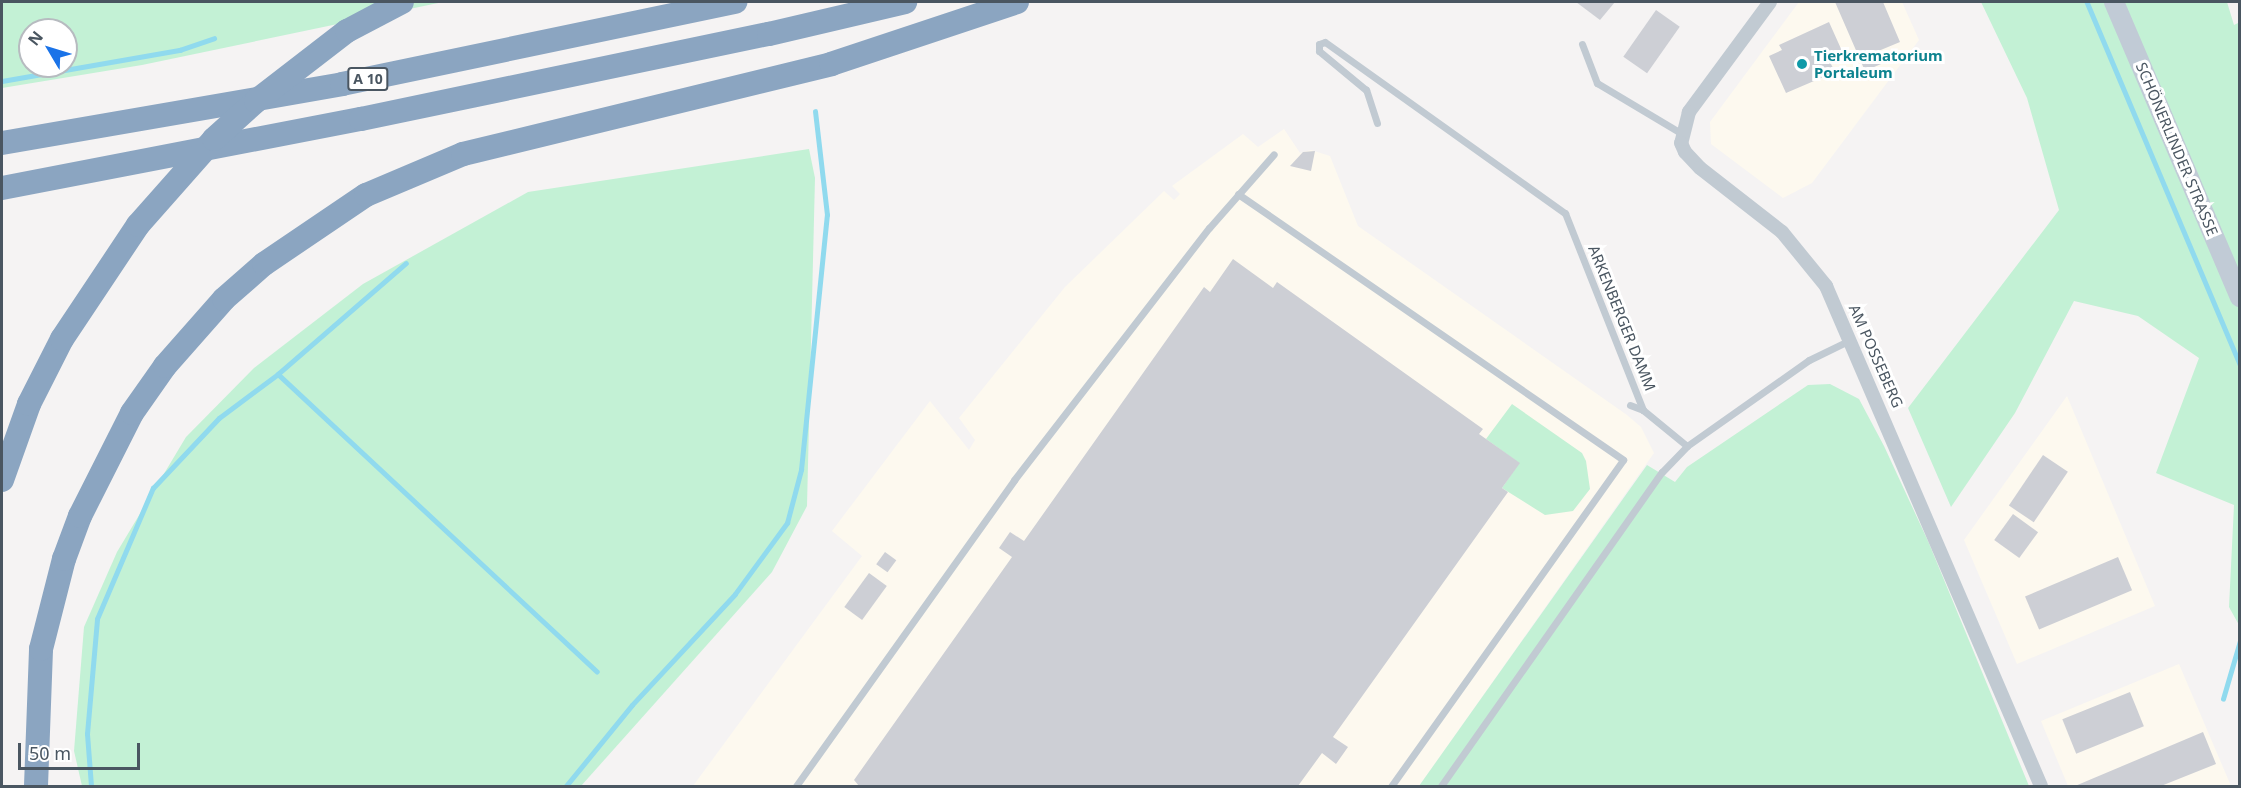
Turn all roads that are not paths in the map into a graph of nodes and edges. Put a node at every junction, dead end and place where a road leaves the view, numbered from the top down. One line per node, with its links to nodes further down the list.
1 (402, 2): 19 (highway)
2 (736, 2): 10 (highway, A 10)
3 (905, 2): 12 (highway)
4 (1017, 2): 20 (highway)
5 (1770, 2): 9 (street)
6 (2114, 2): 14 (main road, SCHÖNERLINDER STRASSE)
7 (1582, 44): 9 (lane)
8 (1377, 123): 17 (lane, ARKENBERGER DAMM)
9 (1681, 133): 15 (street, AM POSSEBERG)
10 (2, 143)
11 (1274, 154): 13 (lane)
12 (2, 188)
13 (1238, 194): 21 (lane); 22 (lane)
14 (2240, 297)
15 (1852, 339): 18 (lane); 24 (street, AM POSSEBERG)
16 (1630, 405): 17 (lane)
17 (1643, 410): 18 (lane, ARKENBERGER DAMM)
18 (1687, 446): 23 (lane)
19 (2, 480)
20 (36, 786)
21 (796, 786)
22 (1391, 786)
23 (1441, 786)
24 (2041, 786)

